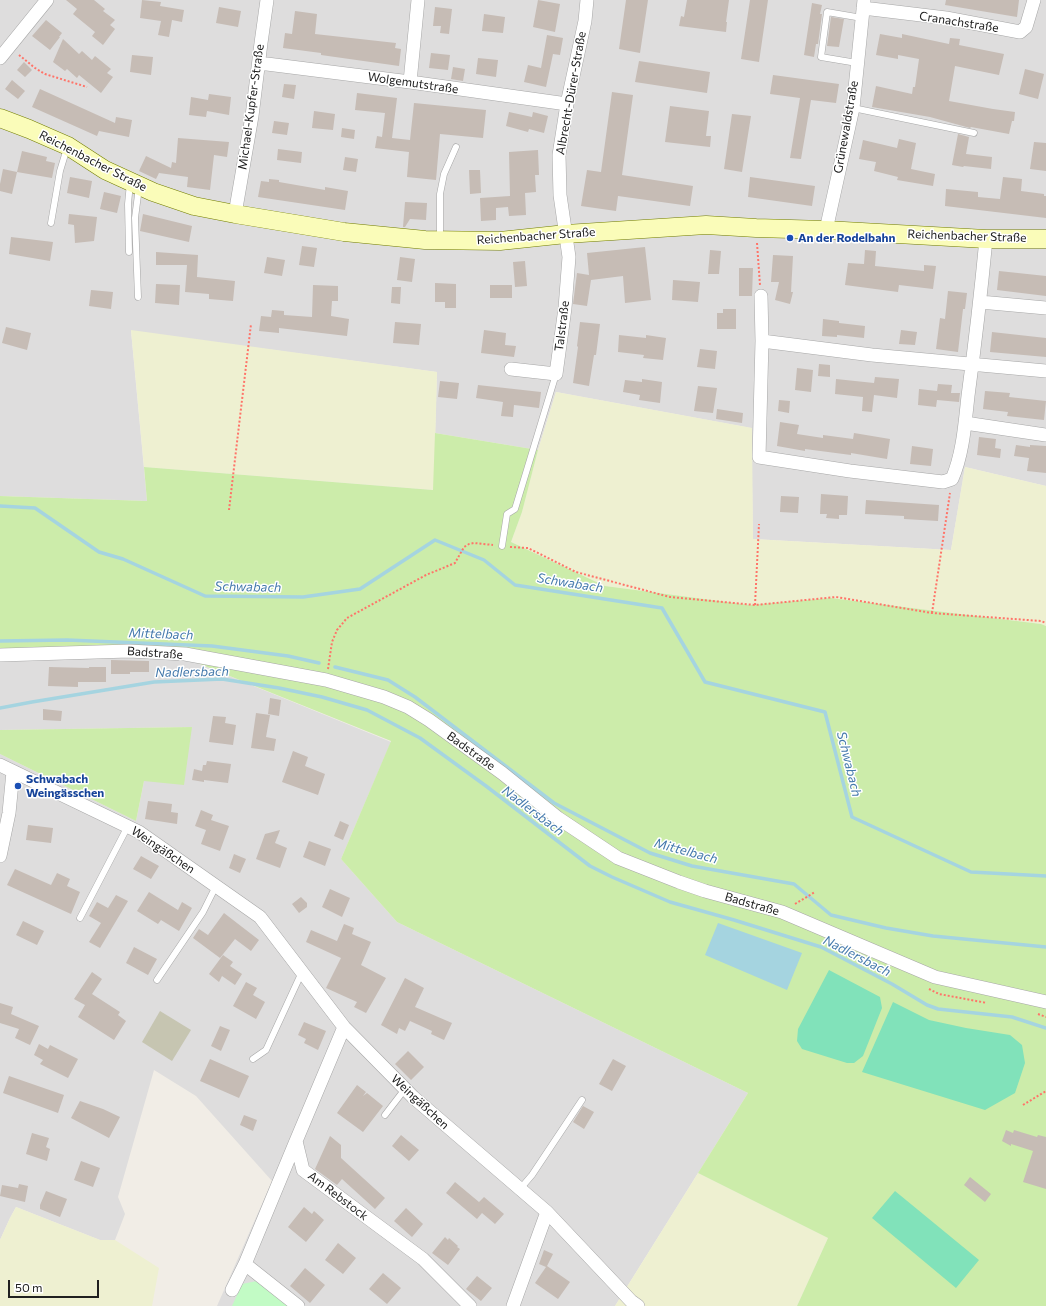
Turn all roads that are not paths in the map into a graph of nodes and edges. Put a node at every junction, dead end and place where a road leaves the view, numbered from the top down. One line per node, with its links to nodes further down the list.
1 (47, 0): 7 (street)
2 (267, 0): 8 (street, Michael-Kupfer-Straße)
3 (418, 0): 10 (street)
4 (587, 0): 11 (street, Albrecht-Dürer-Straße)
5 (1034, 0): 6 (street, Cranachstraße)
6 (863, 9): 9 (street, Grünewaldstraße); 9 (lane)
7 (0, 58)
8 (259, 63): 10 (street, Wolgemutstraße); 18 (street, Michael-Kupfer-Straße)
9 (857, 63): 12 (street, Grünewaldstraße)
10 (410, 82): 11 (street, Wolgemutstraße)
11 (567, 104): 21 (street, Albrecht-Dürer-Straße)
12 (853, 108): 14 (lane); 20 (street, Grünewaldstraße)
13 (0, 118): 15 (main road, Reichenbacher Straße)
14 (974, 133)
15 (68, 146): 17 (main road, Reichenbacher Straße); 19 (lane)
16 (456, 147): 24 (lane)
17 (134, 183): 18 (main road, Reichenbacher Straße); 25 (lane); 27 (lane)
18 (234, 214): 24 (main road, Reichenbacher Straße)
19 (51, 223)
20 (826, 230): 21 (main road, Reichenbacher Straße); 22 (main road, Reichenbacher Straße)
21 (566, 234): 24 (main road, Reichenbacher Straße); 34 (street, Talstraße)
22 (986, 239): 23 (main road, Reichenbacher Straße); 28 (street)
23 (1046, 239)
24 (440, 240)
25 (129, 252)
26 (761, 296): 30 (street)
27 (138, 297)
28 (980, 302): 29 (street); 31 (street)
29 (1046, 308)
30 (762, 341): 31 (street); 35 (street)
31 (972, 364): 33 (street); 35 (street)
32 (511, 369): 34 (street)
33 (1046, 371)
34 (556, 374): 37 (lane)
35 (965, 423): 36 (street)
36 (1046, 435)
37 (502, 546)
38 (0, 655): 47 (street, Badstraße)
39 (0, 765): 40 (street, Weingäßchen)
40 (13, 772): 41 (street, Weingäßchen); 42 (street)
41 (128, 826): 43 (street, Weingäßchen); 44 (lane)
42 (0, 856)
43 (216, 886): 45 (street, Weingäßchen); 46 (lane)
44 (80, 918)
45 (302, 972): 48 (street, Weingäßchen); 49 (lane)
46 (157, 980)
47 (1046, 1002)
48 (344, 1027): 50 (street, Weingäßchen); 53 (street)
49 (253, 1059)
50 (405, 1089): 52 (lane); 54 (street, Weingäßchen)
51 (582, 1100): 54 (lane)
52 (385, 1115)
53 (296, 1141): 56 (street); 59 (street, Am Rebstock)
54 (520, 1189): 55 (street, Weingäßchen)
55 (547, 1212): 60 (street); 61 (street, Weingäßchen)
56 (245, 1264): 57 (street); 58 (street)
57 (232, 1290)
58 (298, 1306)
59 (470, 1306)
60 (513, 1306)
61 (638, 1306)

